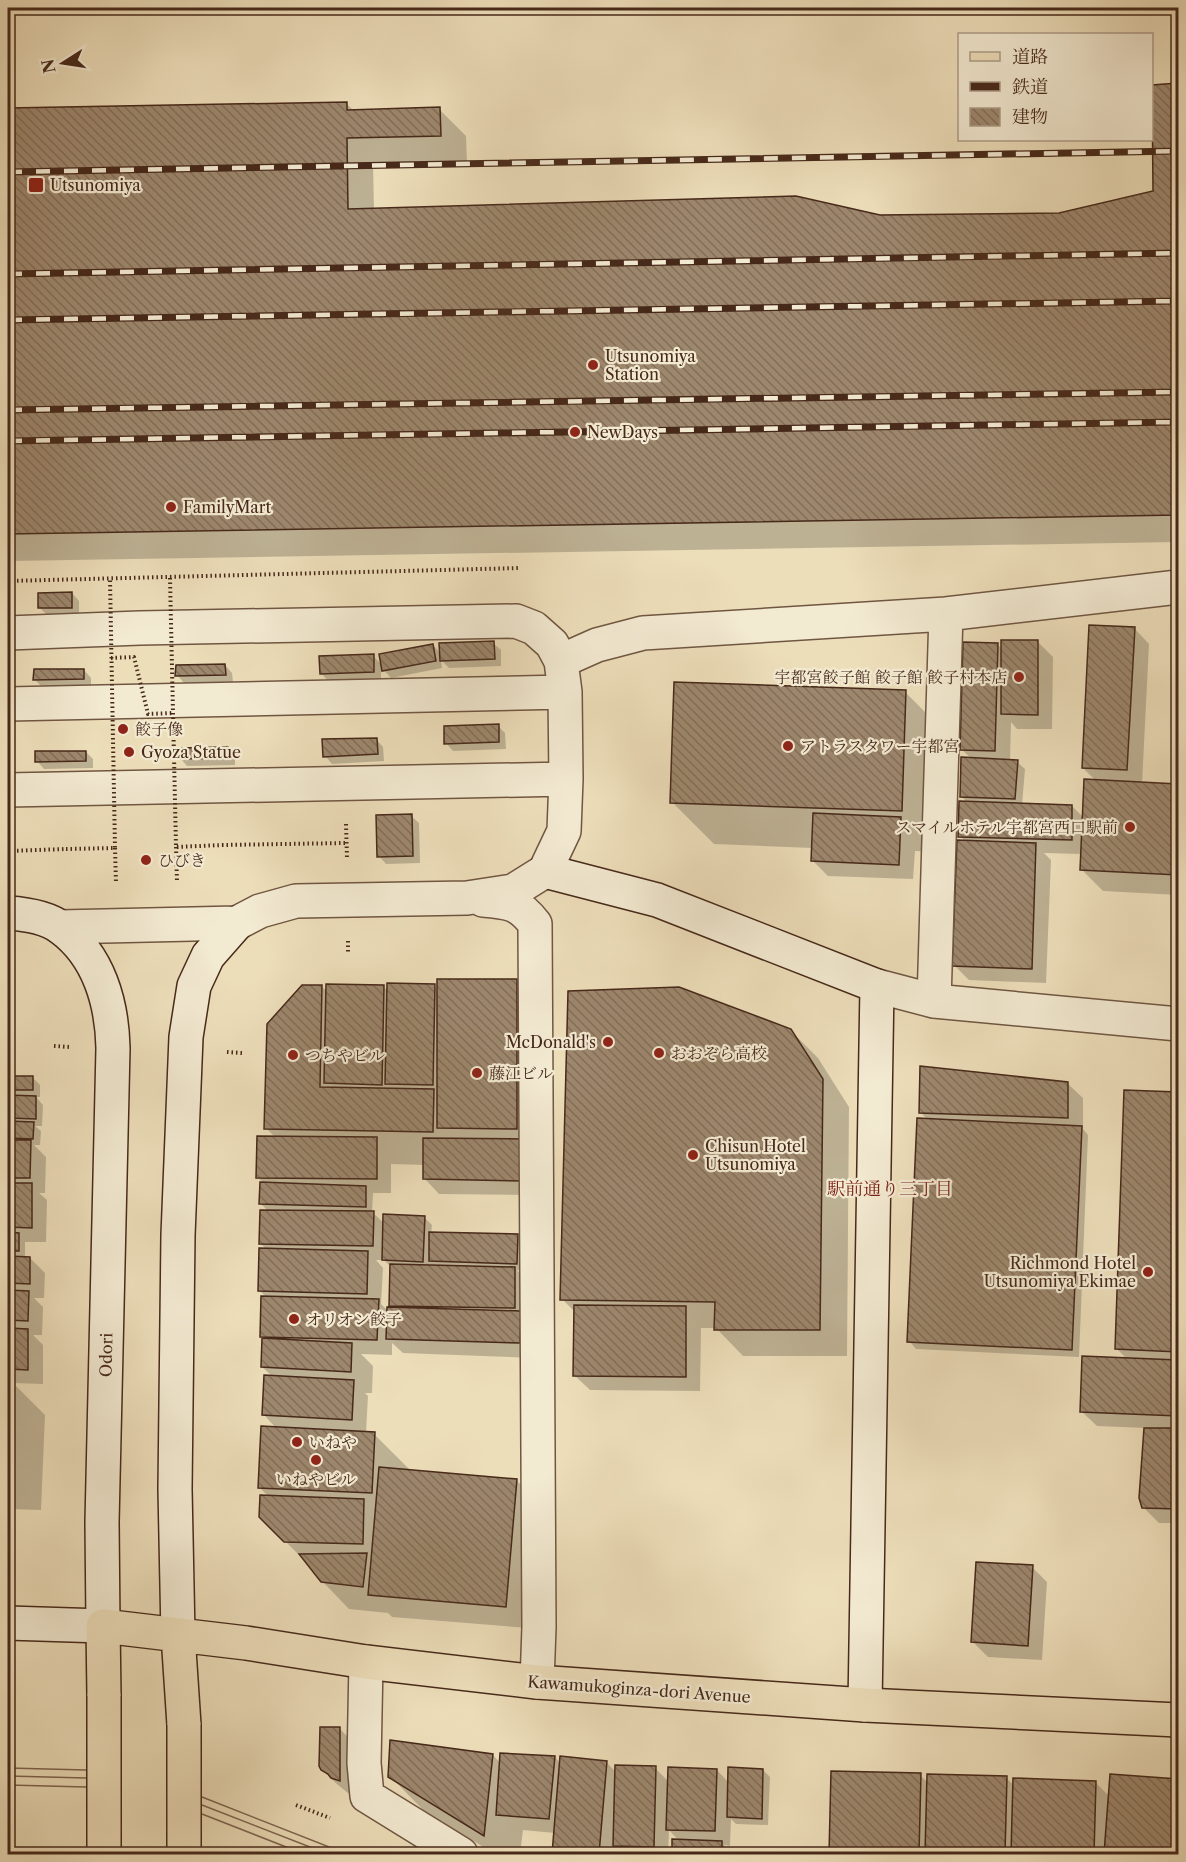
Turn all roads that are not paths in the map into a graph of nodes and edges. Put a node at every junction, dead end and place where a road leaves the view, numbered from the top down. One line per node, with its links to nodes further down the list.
1 (1179, 586): 2 (street)
2 (946, 614): 4 (street); 14 (street)
3 (8, 633): 4 (street)
4 (563, 676): 5 (street); 6 (street)
5 (8, 704)
6 (566, 779): 7 (street); 8 (street)
7 (8, 790)
8 (546, 872): 9 (street); 13 (street)
9 (467, 898): 11 (street); 20 (street)
10 (8, 913): 12 (street, Odori)
11 (237, 922): 12 (street); 18 (street)
12 (60, 927): 17 (street, Odori)
13 (877, 986): 14 (street); 21 (street)
14 (934, 1001): 15 (street)
15 (1179, 1024)
16 (8, 1623): 17 (street)
17 (103, 1626): 18 (main road, Kawamukoginza-dori Avenue); 23 (main road, Odori, bridge)
18 (178, 1635): 19 (main road, Kawamukoginza-dori Avenue); 24 (main road, bridge)
19 (366, 1662): 20 (main road, Kawamukoginza-dori Avenue); 25 (street)
20 (537, 1682): 21 (main road, Kawamukoginza-dori Avenue)
21 (865, 1705): 22 (main road, Kawamukoginza-dori Avenue)
22 (1179, 1720)
23 (104, 1854)
24 (184, 1854)
25 (461, 1854)

